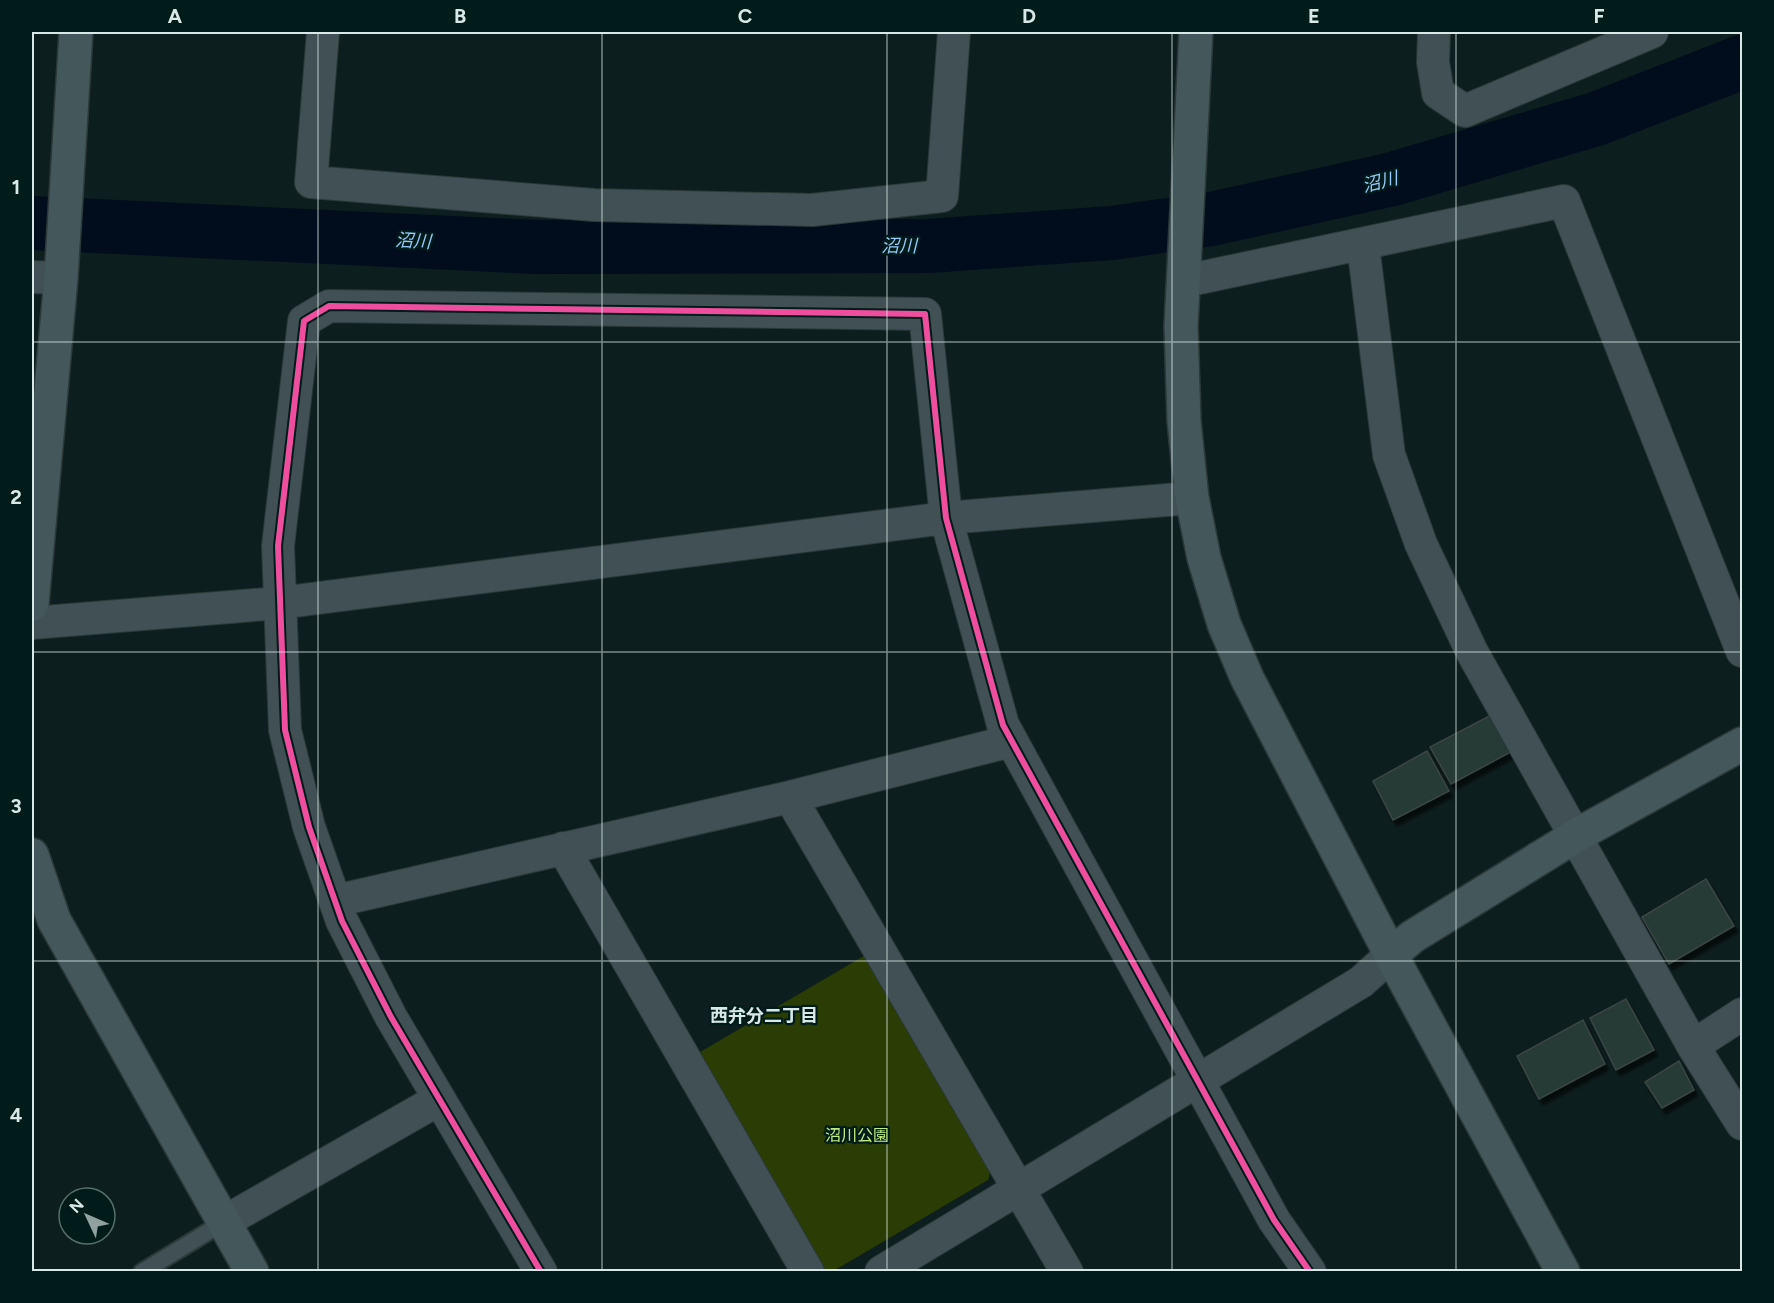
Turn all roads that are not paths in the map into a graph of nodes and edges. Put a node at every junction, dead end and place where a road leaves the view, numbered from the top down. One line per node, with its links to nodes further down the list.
1 (76, 32): 8 (street)
2 (323, 32): 3 (street)
3 (954, 32)
4 (1196, 32): 9 (street)
5 (1434, 32): 6 (street)
6 (1652, 32)
7 (1363, 246): 9 (street); 15 (street); 19 (street)
8 (51, 273): 13 (street)
9 (1185, 281): 10 (street)
10 (1192, 498): 11 (street); 23 (street)
11 (946, 518): 12 (street); 12 (street); 16 (street)
12 (279, 603): 14 (street); 22 (street)
13 (32, 604)
14 (32, 623)
15 (1743, 651)
16 (1011, 741): 18 (street); 26 (street)
17 (1743, 744): 19 (street)
18 (790, 797): 20 (street); 29 (street)
19 (1577, 835): 23 (street); 25 (street)
20 (563, 848): 22 (street); 34 (street)
21 (32, 855): 30 (street)
22 (335, 901): 27 (street)
23 (1391, 955): 26 (street); 38 (street)
24 (1743, 1014): 25 (street)
25 (1693, 1046): 28 (street)
26 (1198, 1082): 29 (street); 37 (street)
27 (438, 1100): 30 (street); 33 (street)
28 (1743, 1124)
29 (1020, 1190): 35 (street); 36 (street)
30 (224, 1222): 31 (lane); 32 (street)
31 (142, 1272)
32 (252, 1272)
33 (541, 1272)
34 (808, 1272)
35 (881, 1272)
36 (1067, 1272)
37 (1310, 1272)
38 (1563, 1272)

